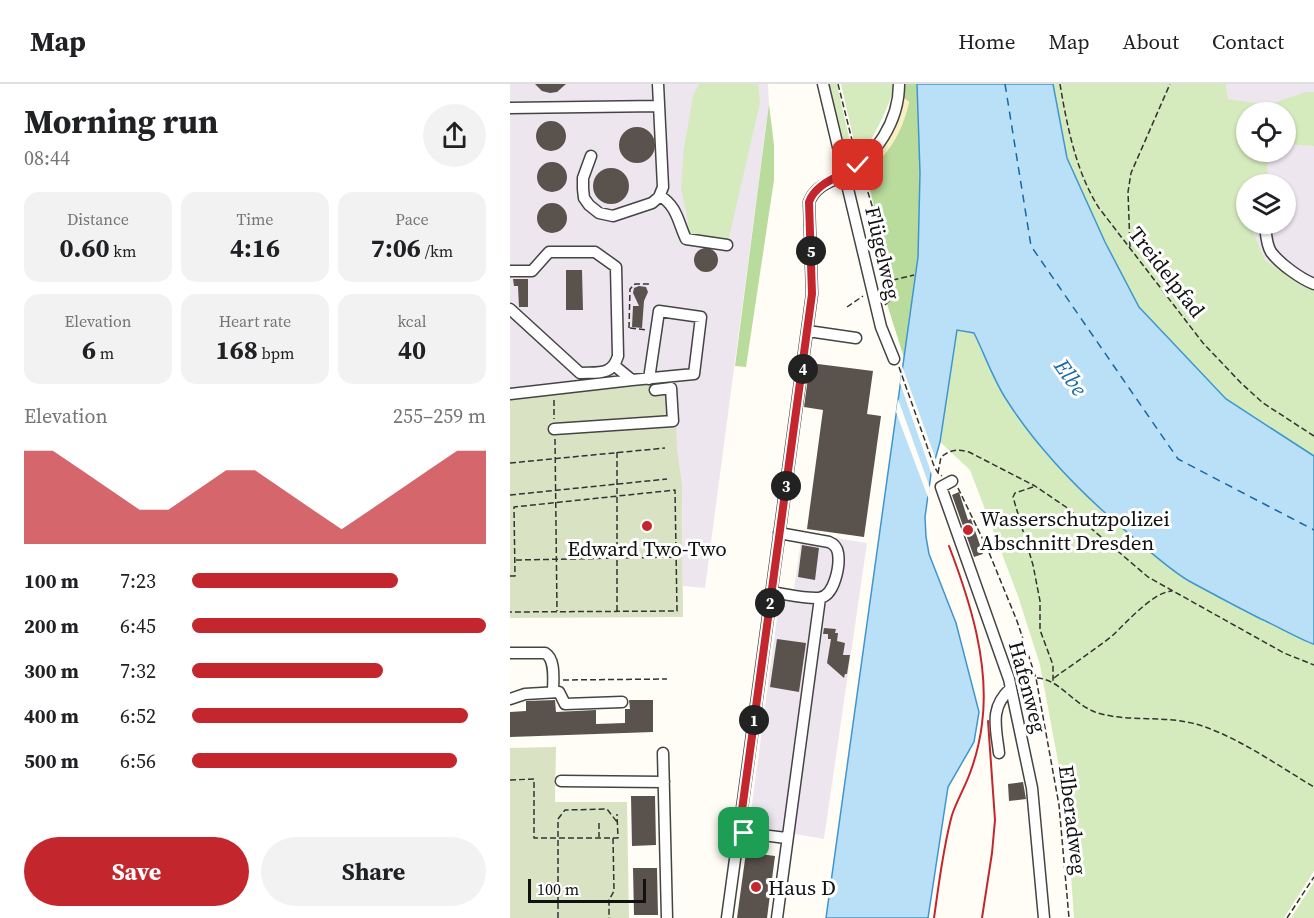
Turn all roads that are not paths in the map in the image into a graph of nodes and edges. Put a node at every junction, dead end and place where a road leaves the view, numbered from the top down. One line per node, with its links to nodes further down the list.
1 (658, 84): 4 (street)
2 (823, 84): 7 (street, Flügelweg)
3 (899, 84): 7 (street)
4 (659, 106): 5 (street); 8 (street)
5 (510, 108)
6 (591, 156): 8 (street)
7 (844, 175): 14 (street); 16 (street, Flügelweg)
8 (660, 196): 10 (street)
9 (1266, 234): 12 (street)
10 (727, 245)
11 (510, 271): 17 (street)
12 (1314, 284)
13 (510, 309): 17 (street)
14 (808, 331): 15 (street); 24 (street)
15 (856, 338)
16 (896, 361)
17 (615, 366): 19 (street)
18 (650, 379): 18 (street); 19 (street)
19 (632, 380): 21 (street)
20 (655, 390): 22 (street)
21 (510, 394)
22 (555, 429)
23 (951, 481): 28 (street, Hafenweg)
24 (779, 533): 25 (street); 26 (street)
25 (771, 592): 26 (street); 36 (street)
26 (820, 598): 37 (street)
27 (510, 653): 29 (street)
28 (1011, 688): 33 (street); 41 (street, Hafenweg)
29 (553, 692): 30 (street); 31 (street)
30 (510, 699)
31 (622, 702)
32 (663, 753): 35 (street)
33 (999, 753)
34 (561, 781): 35 (street)
35 (664, 782): 38 (street)
36 (739, 832): 37 (street); 39 (street)
37 (786, 838): 40 (street)
38 (667, 918)
39 (727, 918)
40 (777, 918)
41 (1044, 918)

